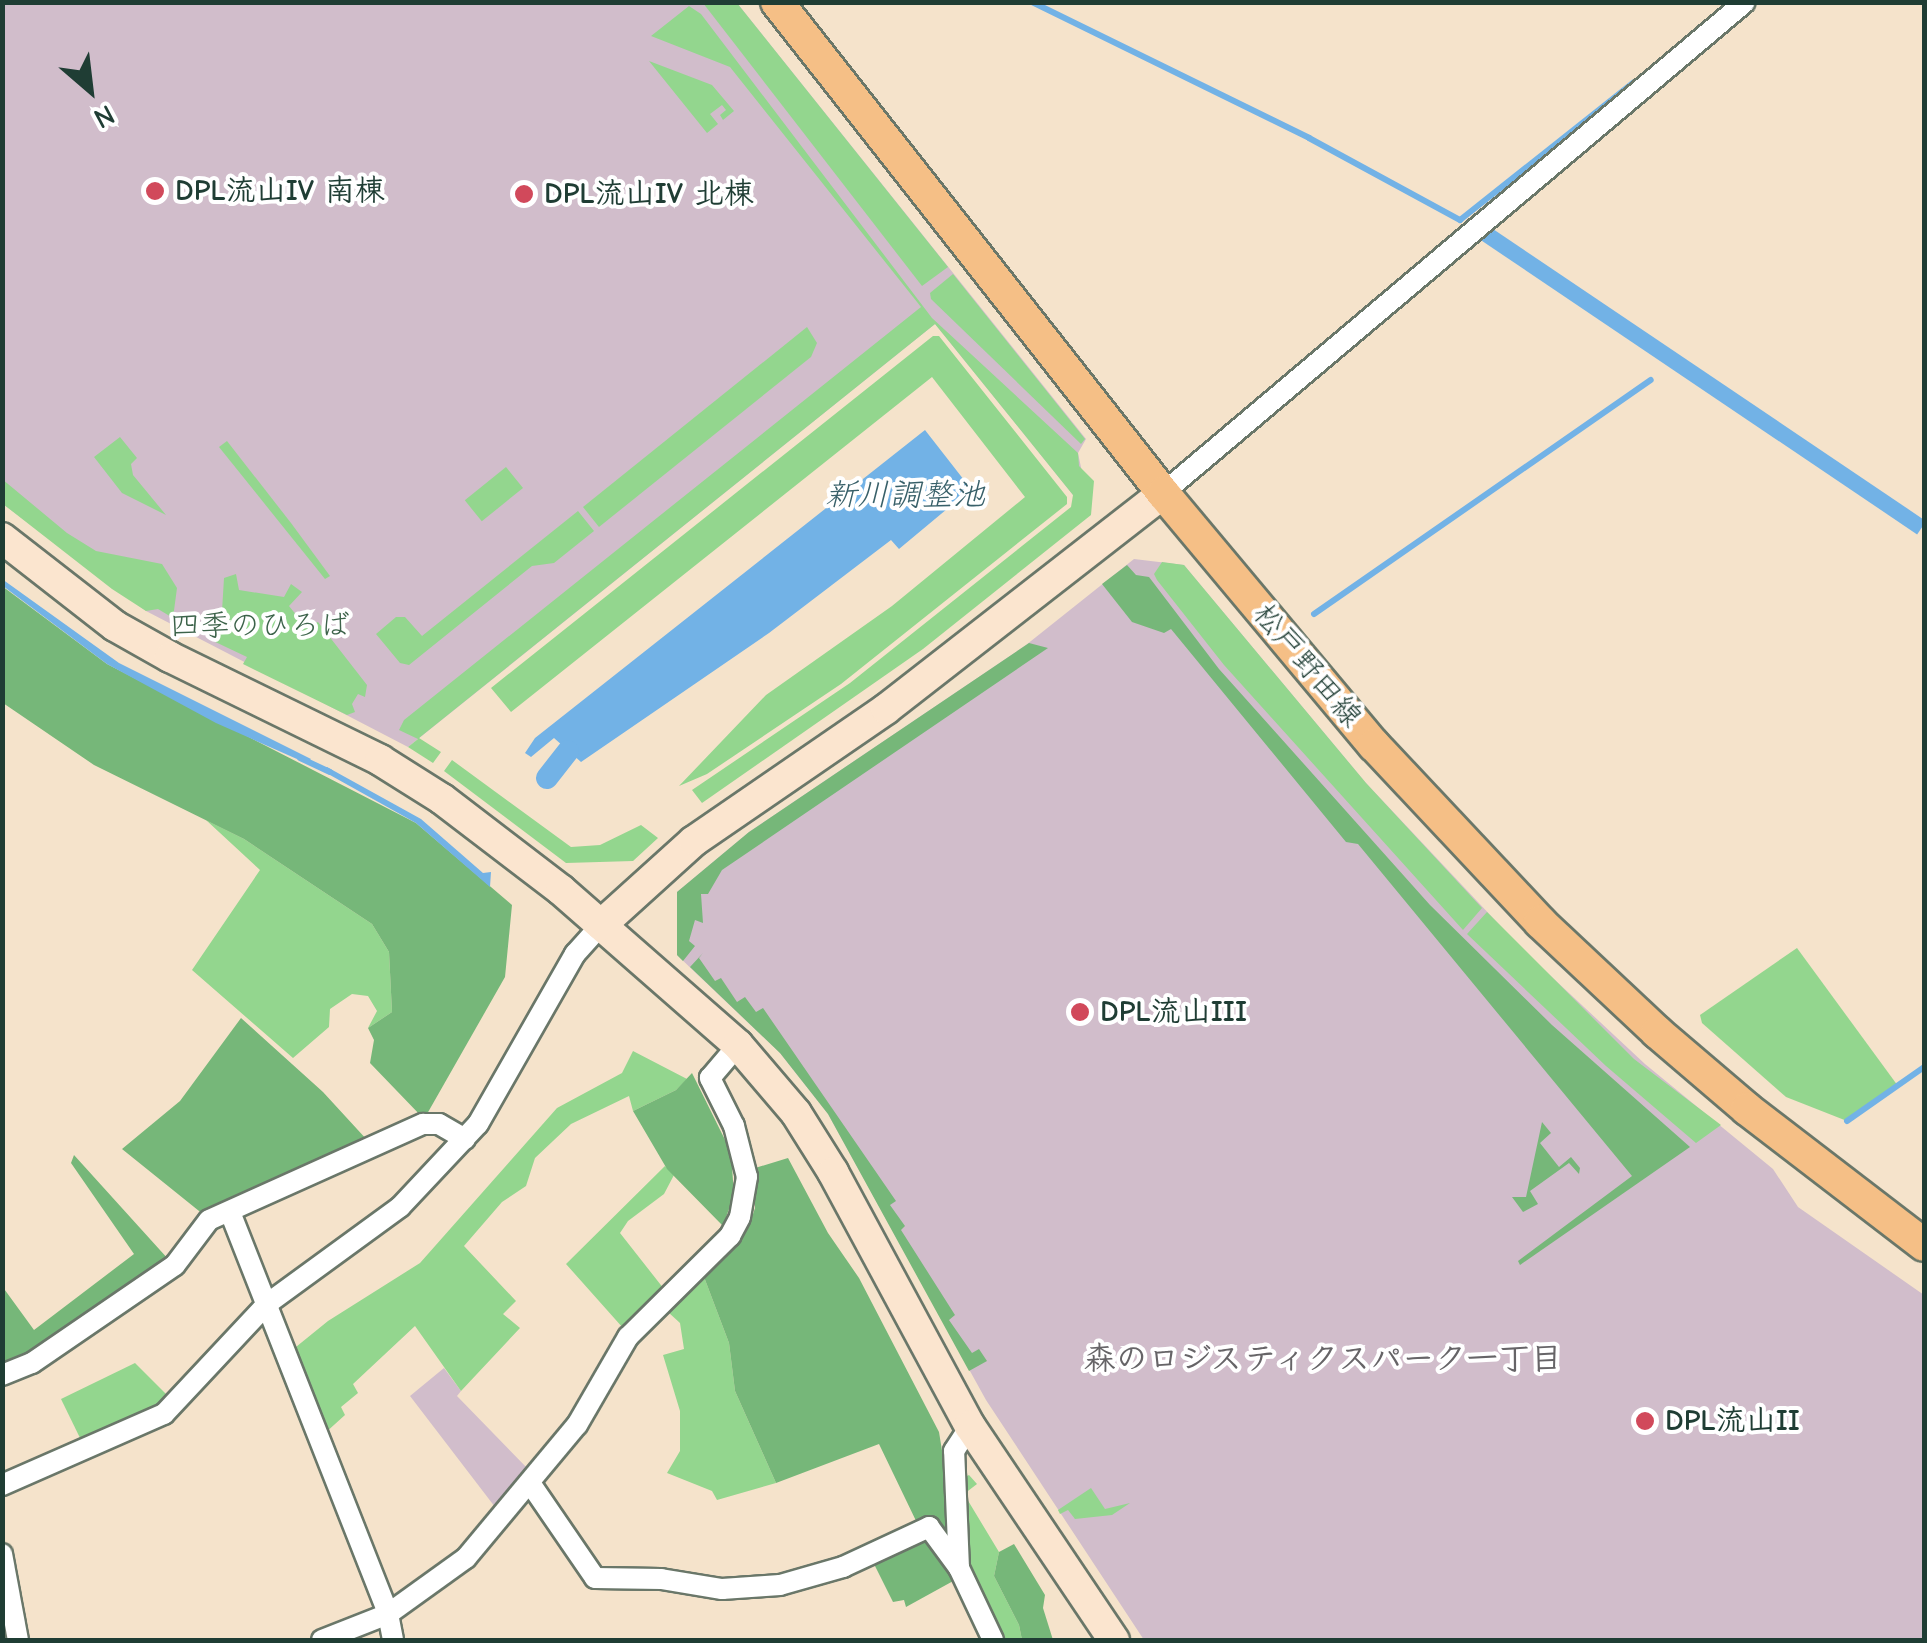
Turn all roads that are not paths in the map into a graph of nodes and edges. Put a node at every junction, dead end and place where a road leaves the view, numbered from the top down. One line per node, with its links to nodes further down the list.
1 (777, 2): 3 (main road, 松戸野田線)
2 (1745, 2): 3 (street)
3 (1163, 492): 5 (street); 9 (main road, 松戸野田線)
4 (2, 538): 5 (street)
5 (601, 925): 6 (street); 7 (street)
6 (738, 1045): 12 (street); 13 (street)
7 (465, 1140): 8 (street); 10 (street)
8 (230, 1212): 10 (street); 11 (street)
9 (1924, 1245)
10 (266, 1304): 14 (street); 17 (street)
11 (2, 1375)
12 (970, 1426): 16 (street); 22 (street)
13 (530, 1483): 16 (street); 17 (street)
14 (2, 1484)
15 (2, 1554): 18 (street)
16 (959, 1568): 21 (street)
17 (388, 1614): 19 (street); 20 (street)
18 (18, 1640)
19 (322, 1640)
20 (392, 1640)
21 (993, 1640)
22 (1114, 1640)

